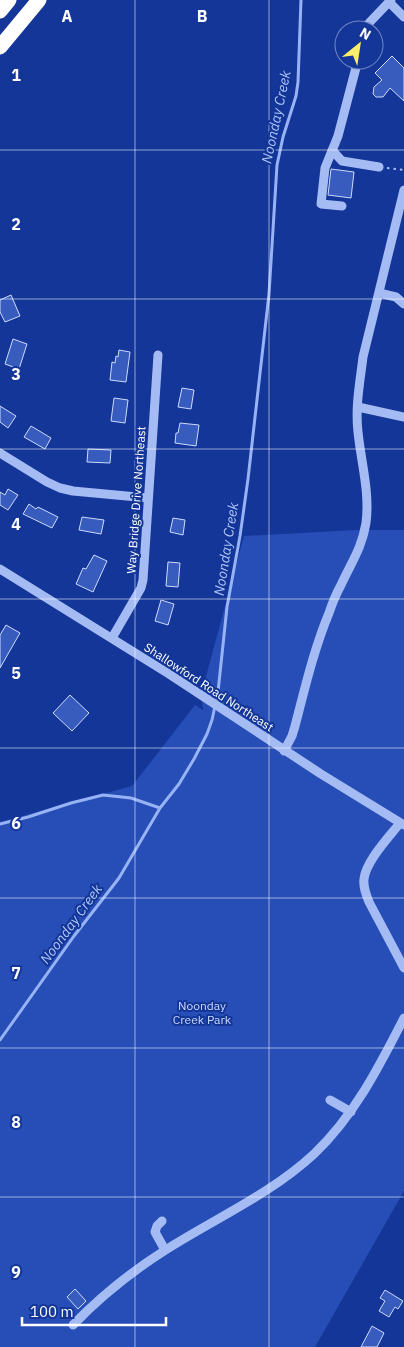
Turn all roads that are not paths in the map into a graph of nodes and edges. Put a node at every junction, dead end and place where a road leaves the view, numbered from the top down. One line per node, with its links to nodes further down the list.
1 (9, 0): 4 (highway)
2 (39, 0): 7 (highway)
3 (390, 1): 5 (street); 6 (street)
4 (0, 11)
5 (404, 17)
6 (372, 20)
7 (0, 47)
8 (355, 70): 9 (street)
9 (332, 150): 10 (street); 12 (street)
10 (378, 167)
11 (404, 190): 13 (street)
12 (342, 206)
13 (395, 228): 14 (street); 15 (street)
14 (404, 230)
15 (379, 293): 16 (street); 18 (street)
16 (404, 304)
17 (158, 355): 21 (street, Way Bridge Drive Northeast)
18 (358, 407): 19 (street); 24 (street)
19 (404, 417)
20 (0, 454): 21 (street)
21 (148, 498): 23 (street, Way Bridge Drive Northeast)
22 (0, 570): 23 (street, Shallowford Road Northeast)
23 (112, 638): 24 (street, Shallowford Road Northeast)
24 (284, 751): 25 (street, Shallowford Road Northeast)
25 (402, 824): 26 (street)
26 (404, 968)
27 (404, 1018): 29 (street)
28 (330, 1100): 29 (street)
29 (351, 1112): 31 (street)
30 (162, 1221): 31 (street)
31 (165, 1250): 32 (street)
32 (73, 1325)

